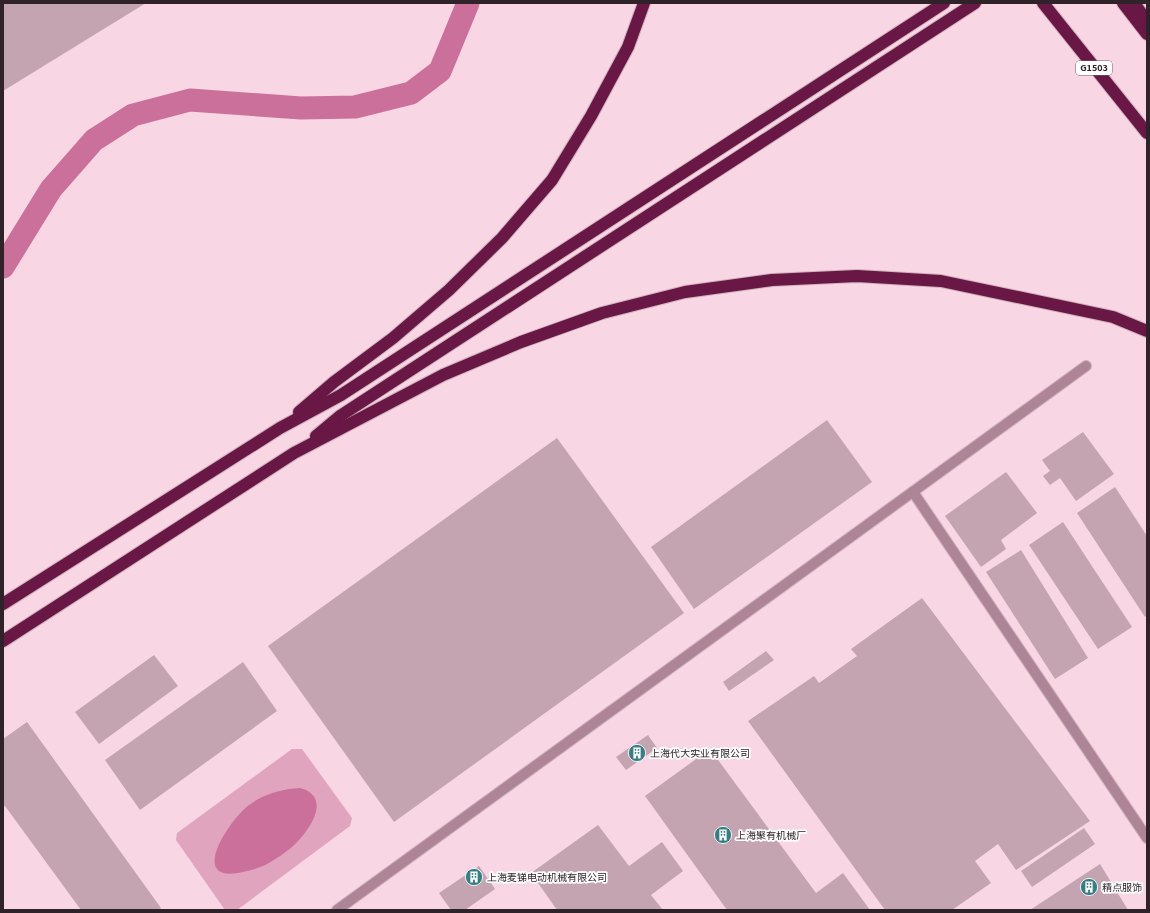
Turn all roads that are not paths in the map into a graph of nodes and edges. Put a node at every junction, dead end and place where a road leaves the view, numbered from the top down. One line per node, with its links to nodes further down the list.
1 (644, 3): 12 (highway)
2 (944, 3): 12 (highway)
3 (975, 3): 13 (highway)
4 (1043, 3): 9 (highway, G1503)
5 (1123, 3): 8 (highway)
6 (1134, 3): 7 (highway)
7 (1147, 21)
8 (1147, 34)
9 (1147, 133)
10 (1147, 331): 13 (highway)
11 (1086, 366): 14 (street)
12 (280, 428): 15 (highway)
13 (294, 453): 16 (highway)
14 (913, 492): 17 (street); 18 (street)
15 (3, 604)
16 (3, 641)
17 (1147, 838)
18 (337, 910)

